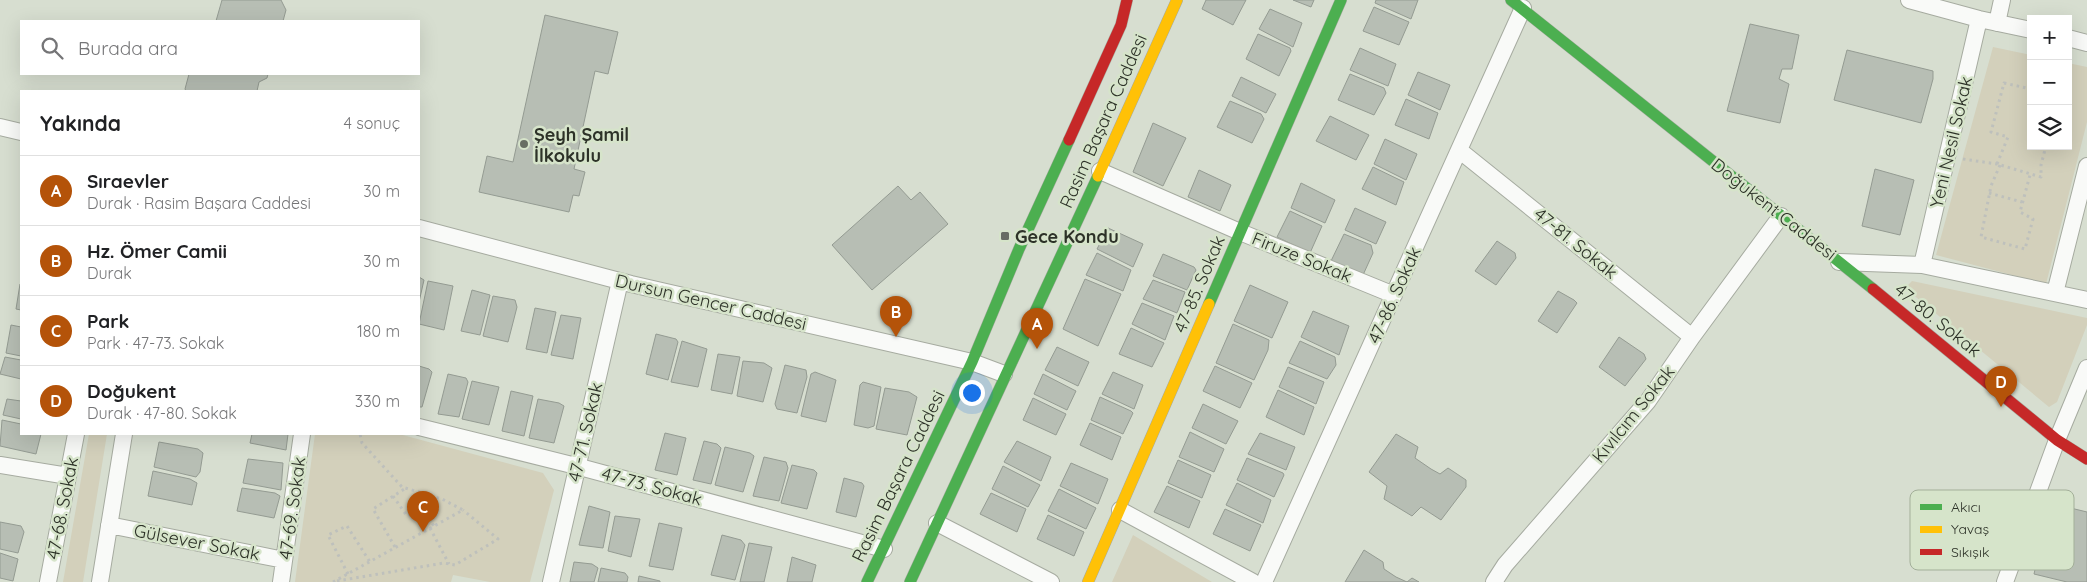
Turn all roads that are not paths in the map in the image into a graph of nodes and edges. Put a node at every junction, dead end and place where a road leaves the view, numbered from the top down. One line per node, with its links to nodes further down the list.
1 (1127, 0): 27 (street, Rasim Başara Caddesi)
2 (1177, 0): 16 (street, Rasim Başara Caddesi)
3 (1341, 0): 19 (street, 47-85. Sokak)
4 (1909, 0): 7 (street)
5 (2002, 0): 8 (street)
6 (1517, 4): 14 (street, 47-86. Sokak); 17 (street, Doğukent Caddesi)
7 (1979, 19): 8 (street); 21 (street, Yeni Nesil Sokak)
8 (1997, 23): 9 (street)
9 (2027, 29)
10 (2072, 39): 11 (street)
11 (2087, 42)
12 (0, 127): 13 (street)
13 (20, 132)
14 (1459, 150): 24 (street, 47-86. Sokak); 26 (street, 47-81. Sokak)
15 (2087, 166): 23 (street)
16 (1100, 170): 19 (street, Firuze Sokak); 29 (street, Rasim Başara Caddesi)
17 (1781, 216): 20 (street, Doğukent Caddesi); 26 (street, Kıvılcım Sokak)
18 (420, 228): 22 (street, Dursun Gencer Caddesi)
19 (1240, 232): 24 (street, Firuze Sokak); 40 (street, 47-85. Sokak)
20 (1839, 262): 21 (street, Doğukent Caddesi); 34 (street, 47-80. Sokak)
21 (1922, 265): 23 (street, Doğukent Caddesi)
22 (620, 281): 27 (street, Dursun Gencer Caddesi); 37 (street, 47-71. Sokak)
23 (2055, 292): 25 (street, Doğukent Caddesi)
24 (1394, 294): 55 (street, 47-86. Sokak)
25 (2087, 300)
26 (1692, 337): 56 (street, Kıvılcım Sokak)
27 (972, 362): 29 (street, Dursun Gencer Caddesi); 43 (street, Rasim Başara Caddesi)
28 (2087, 368): 34 (street)
29 (1004, 374): 41 (street, Rasim Başara Caddesi)
30 (420, 427): 37 (street, 47-73. Sokak)
31 (76, 435): 38 (street, 47-68. Sokak)
32 (124, 435): 42 (street)
33 (302, 435): 44 (street, 47-69. Sokak)
34 (2057, 440): 35 (street, 47-80. Sokak); 39 (street)
35 (2087, 459)
36 (0, 465): 38 (street)
37 (576, 466): 43 (street, 47-73. Sokak); 49 (street, 47-71. Sokak)
38 (68, 476): 46 (street, 47-68. Sokak)
39 (2039, 490)
40 (1120, 510): 53 (street, 47-85. Sokak); 54 (street)
41 (937, 523): 51 (street, Rasim Başara Caddesi); 52 (street)
42 (109, 525): 44 (street, Gülsever Sokak); 47 (street)
43 (884, 549): 50 (street, Rasim Başara Caddesi)
44 (284, 560): 48 (street, 47-69. Sokak)
45 (2009, 570): 57 (street)
46 (48, 582)
47 (100, 582)
48 (282, 582)
49 (551, 582)
50 (867, 582)
51 (910, 582)
52 (1051, 582)
53 (1088, 582)
54 (1253, 582)
55 (1264, 582)
56 (1494, 582)
57 (2005, 582)

